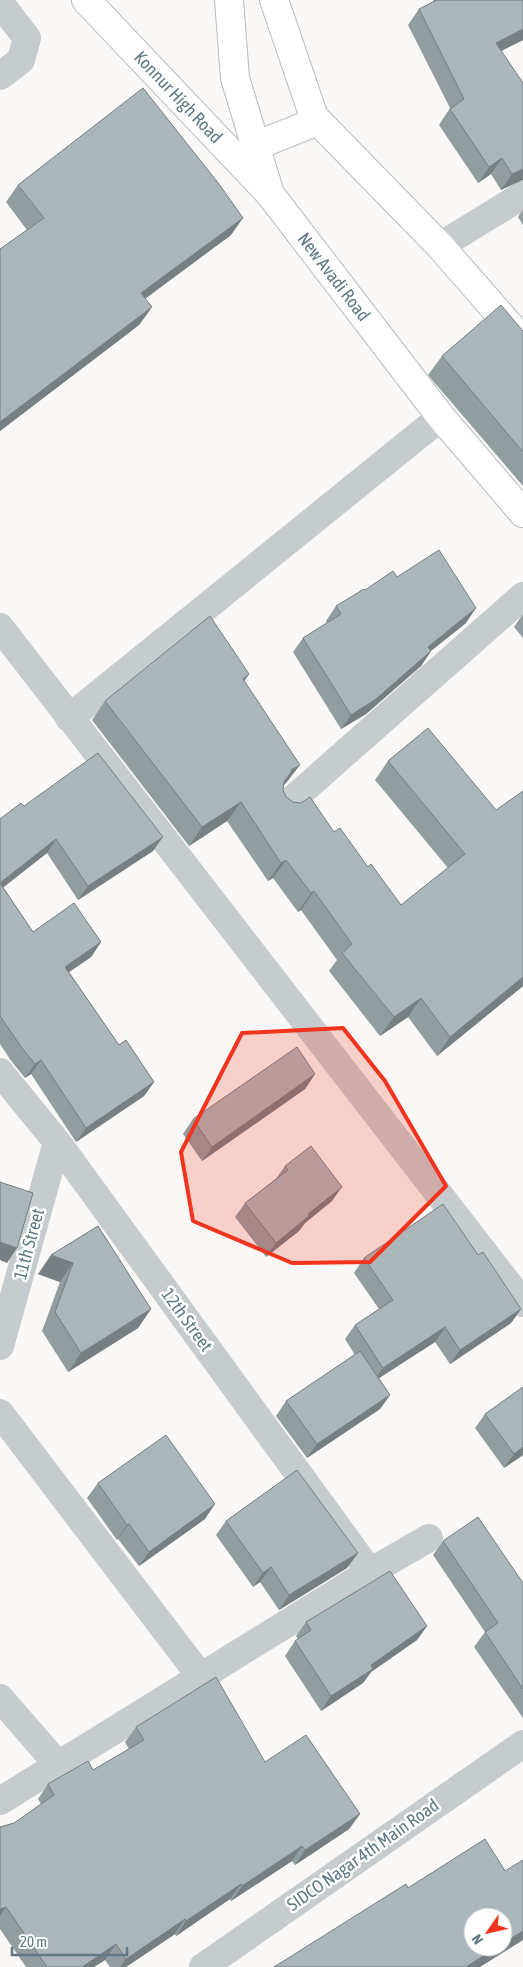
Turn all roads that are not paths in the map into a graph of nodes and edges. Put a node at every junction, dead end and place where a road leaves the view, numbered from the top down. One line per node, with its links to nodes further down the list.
1 (86, 0): 8 (main road, Konnur High Road)
2 (229, 0): 7 (main road, New Avadi Road)
3 (274, 0): 6 (main road)
4 (0, 3): 5 (street)
5 (0, 76)
6 (318, 121): 7 (main road); 10 (main road)
7 (255, 146): 8 (main road, New Avadi Road)
8 (270, 194): 12 (main road, New Avadi Road)
9 (523, 195): 10 (street)
10 (440, 246): 11 (main road)
11 (523, 341)
12 (441, 418): 13 (main road, New Avadi Road); 16 (street)
13 (523, 513)
14 (523, 596): 17 (street)
15 (0, 627): 16 (street)
16 (69, 718): 20 (street)
17 (286, 806)
18 (0, 1072): 19 (street, 12th Street)
19 (57, 1142): 21 (street, 11th Street); 24 (street, 12th Street)
20 (523, 1304)
21 (0, 1346)
22 (0, 1413): 25 (street)
23 (430, 1538): 24 (street)
24 (370, 1572): 25 (street)
25 (201, 1677): 28 (street)
26 (0, 1698): 28 (street)
27 (523, 1744): 30 (street, SIDCO Nagar 4th Main Road)
28 (59, 1766): 29 (street)
29 (0, 1801)
30 (203, 1967)

